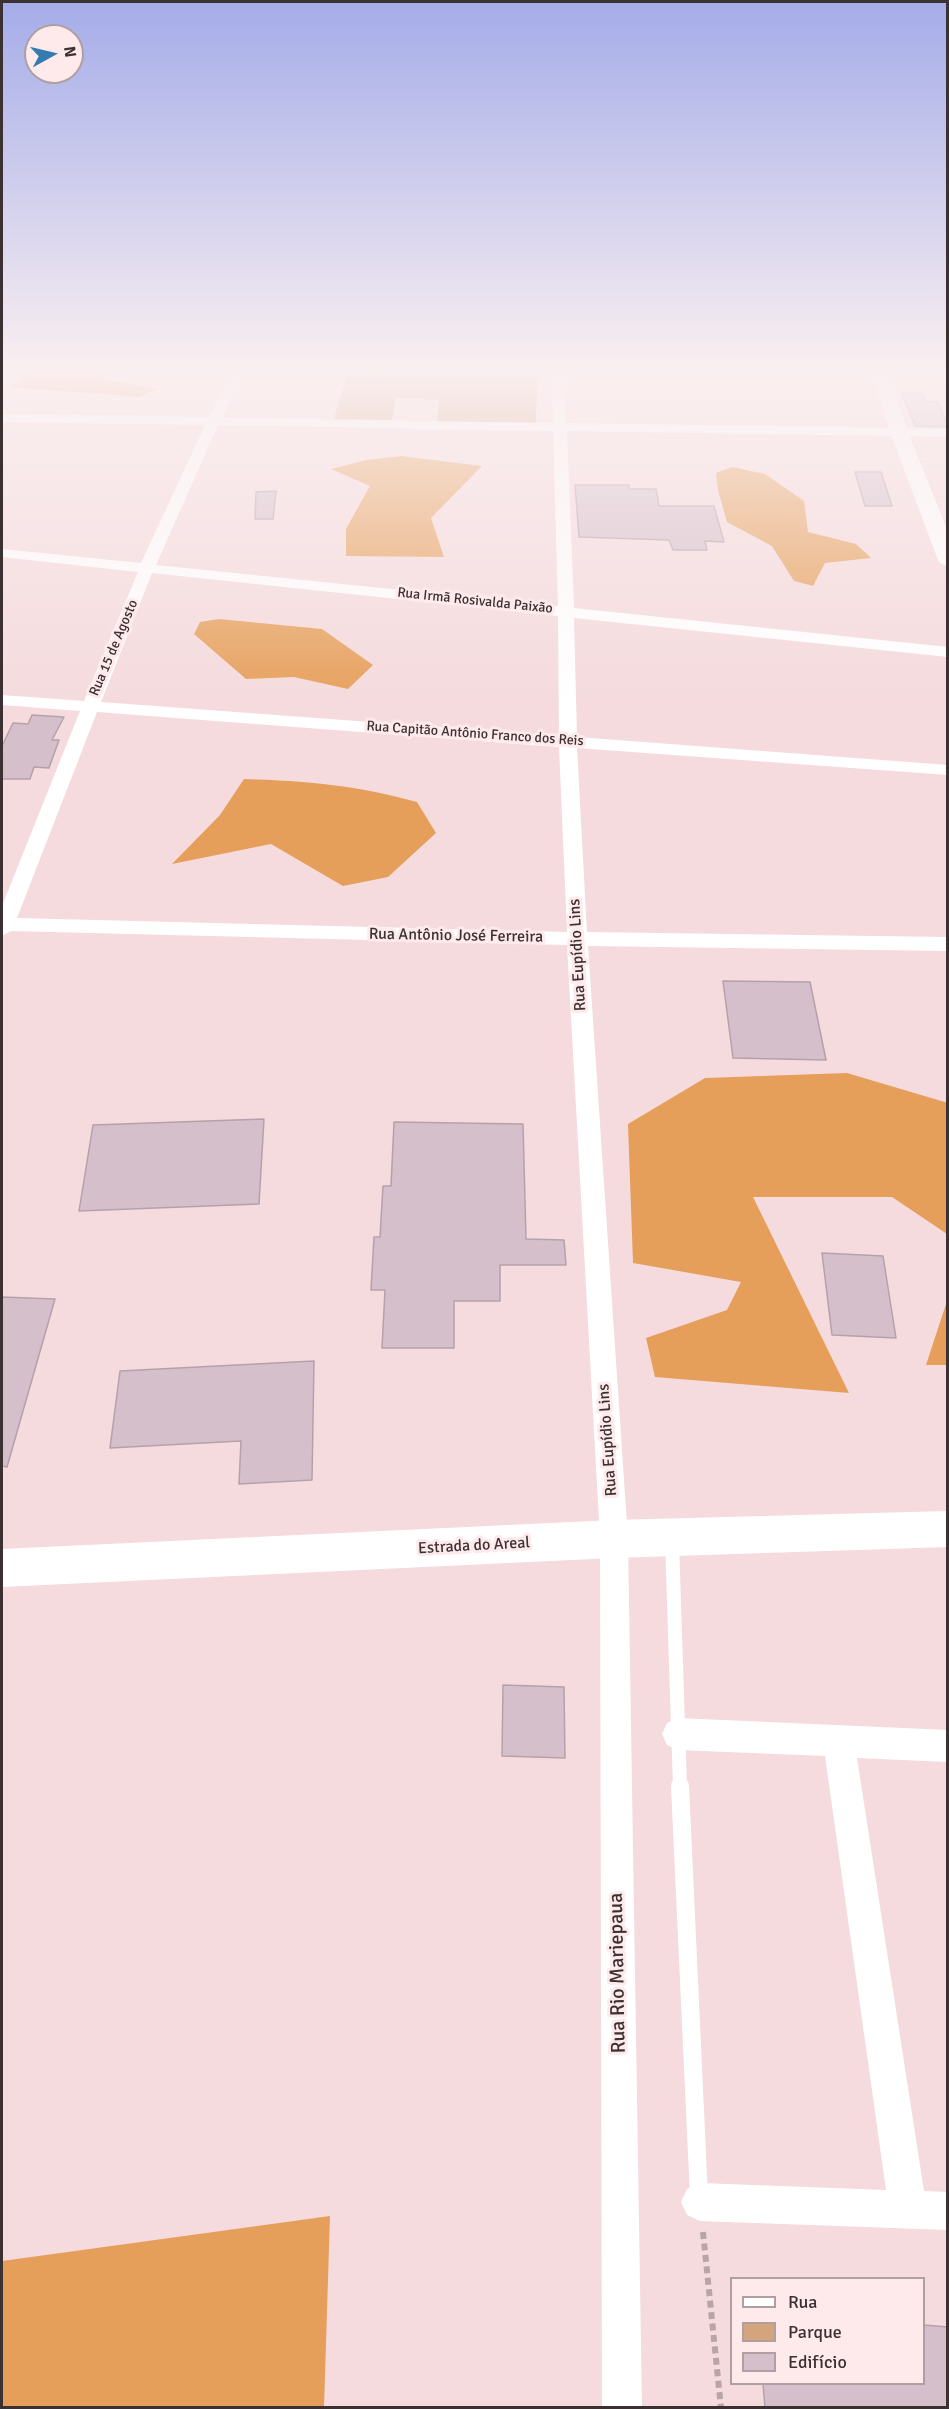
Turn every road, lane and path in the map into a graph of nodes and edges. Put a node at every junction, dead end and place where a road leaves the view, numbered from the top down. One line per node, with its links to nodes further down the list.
1 (185, 483): 6 (street, Rua 15 de Agosto)
2 (562, 483): 7 (street, Rua Eupídio Lins)
3 (919, 483): 5 (street)
4 (2, 553): 6 (street, Rua Irmã Rosivalda Paixão)
5 (948, 560)
6 (148, 567): 7 (street, Rua Irmã Rosivalda Paixão); 10 (street, Rua 15 de Agosto)
7 (566, 610): 8 (street, Rua Irmã Rosivalda Paixão); 11 (street, Rua Eupídio Lins)
8 (948, 652)
9 (2, 700): 10 (street, Rua Capitão Antônio Franco dos Reis)
10 (90, 706): 11 (street, Rua Capitão Antônio Franco dos Reis); 13 (street, Rua 15 de Agosto)
11 (568, 740): 12 (street, Rua Capitão Antônio Franco dos Reis); 14 (street, Rua Eupídio Lins)
12 (948, 770)
13 (2, 926): 14 (street, Rua Antônio José Ferreira)
14 (577, 939): 15 (street, Rua Antônio José Ferreira); 18 (street, Rua Eupídio Lins)
15 (948, 944)
16 (948, 1529): 17 (street, Estrada do Areal)
17 (672, 1537): 18 (street, Estrada do Areal); 20 (lane)
18 (614, 1539): 19 (street, Estrada do Areal); 26 (street, Rua Rio Mariepaua)
19 (2, 1568)
20 (678, 1734): 21 (street); 23 (lane)
21 (839, 1743): 22 (street); 24 (street)
22 (948, 1746)
23 (700, 2202): 24 (street); 27 (path)
24 (908, 2210): 25 (street)
25 (948, 2211)
26 (622, 2408)
27 (721, 2408)

